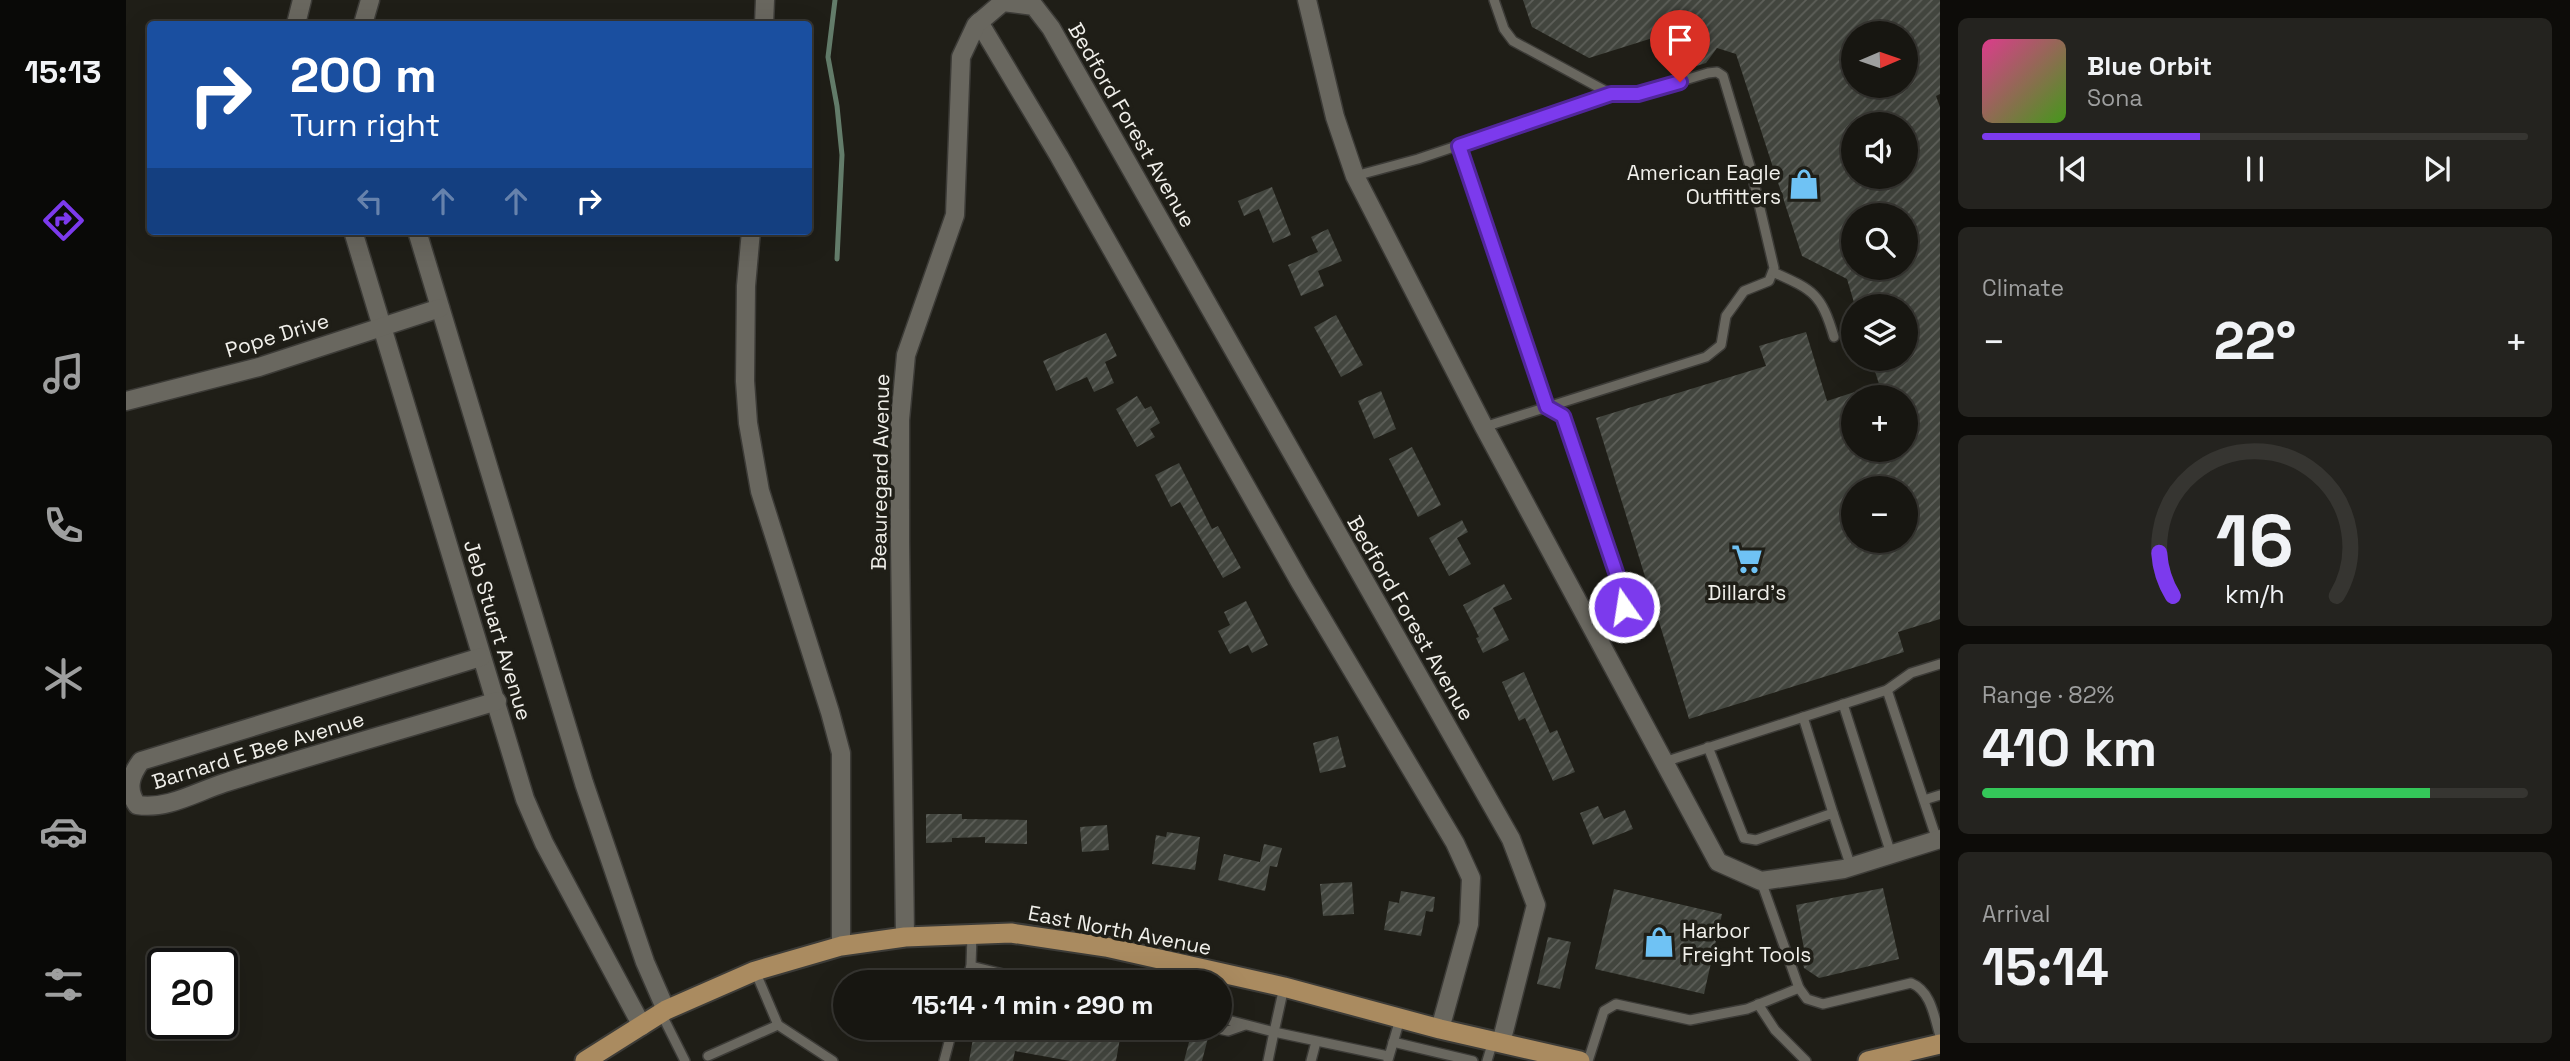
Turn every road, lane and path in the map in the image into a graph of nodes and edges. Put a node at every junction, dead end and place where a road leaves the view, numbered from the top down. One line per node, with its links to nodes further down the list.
1 (302, 0): 6 (street)
2 (370, 0): 7 (street)
3 (765, 0): 8 (street)
4 (1307, 0): 12 (street)
5 (1494, 0): 10 (lane)
6 (297, 21)
7 (363, 21)
8 (764, 21)
9 (979, 22): 40 (street, Beauregard Avenue); 55 (street); 62 (street, Bedford Forest Avenue)
10 (1611, 94): 11 (lane); 16 (lane)
11 (1459, 146): 12 (lane); 21 (lane)
12 (1355, 176): 22 (street)
13 (354, 235): 18 (street, Jeb Stuart Avenue)
14 (418, 235): 17 (street, Jeb Stuart Avenue)
15 (751, 235): 41 (street)
16 (1773, 272): 19 (lane); 21 (lane)
17 (440, 308): 18 (street, Pope Drive); 49 (street, Jeb Stuart Avenue)
18 (382, 326): 20 (street, Pope Drive); 24 (street, Jeb Stuart Avenue)
19 (1834, 337)
20 (126, 401)
21 (1547, 407): 22 (lane); 23 (lane)
22 (1484, 427): 23 (street)
23 (1593, 630): 31 (street)
24 (481, 657): 27 (street, Jeb Stuart Avenue); 27 (street, Barnard E Bee Avenue)
25 (1940, 664): 26 (lane)
26 (1887, 690): 28 (lane); 33 (lane)
27 (497, 701): 54 (street, Jeb Stuart Avenue)
28 (1843, 704): 29 (lane); 36 (lane)
29 (1803, 717): 30 (lane); 34 (lane)
30 (1709, 747): 31 (lane); 34 (lane)
31 (1664, 762): 38 (street)
32 (1940, 795): 33 (lane)
33 (1924, 800): 35 (lane)
34 (1833, 813): 37 (lane)
35 (1939, 839): 36 (street)
36 (1891, 854): 37 (street)
37 (1851, 867): 38 (street)
38 (1761, 881): 47 (lane)
39 (972, 934): 40 (main road, East North Avenue); 42 (lane); 46 (main road, East North Avenue)
40 (905, 937): 41 (main road, East North Avenue)
41 (841, 946): 45 (main road, East North Avenue)
42 (971, 966): 43 (lane); 44 (lane)
43 (970, 970)
44 (987, 970)
45 (755, 971): 49 (main road, East North Avenue); 52 (lane)
46 (1284, 987): 50 (main road, East North Avenue); 57 (lane)
47 (1800, 988): 48 (lane); 58 (lane)
48 (1758, 1004): 75 (lane); 76 (lane)
49 (663, 1011): 54 (main road, East North Avenue); 67 (lane)
50 (1401, 1018): 55 (main road, East North Avenue); 61 (lane)
51 (1232, 1021): 53 (lane)
52 (778, 1025): 64 (lane); 68 (lane)
53 (1245, 1025): 56 (lane); 57 (lane)
54 (642, 1026): 66 (main road, East North Avenue)
55 (1440, 1029): 62 (main road, East North Avenue)
56 (1232, 1030)
57 (1274, 1032): 60 (lane); 70 (lane)
58 (1940, 1036)
59 (950, 1040): 69 (lane)
60 (1316, 1042): 65 (lane); 71 (lane)
61 (1393, 1042): 65 (lane); 72 (lane)
62 (1497, 1042): 73 (lane); 74 (main road, East North Avenue)
63 (1940, 1044): 77 (main road)
64 (708, 1056)
65 (1388, 1059)
66 (585, 1061)
67 (685, 1061)
68 (833, 1061)
69 (944, 1061)
70 (1268, 1061)
71 (1311, 1061)
72 (1473, 1061)
73 (1487, 1061)
74 (1580, 1061)
75 (1588, 1061)
76 (1806, 1061)
77 (1868, 1061)

